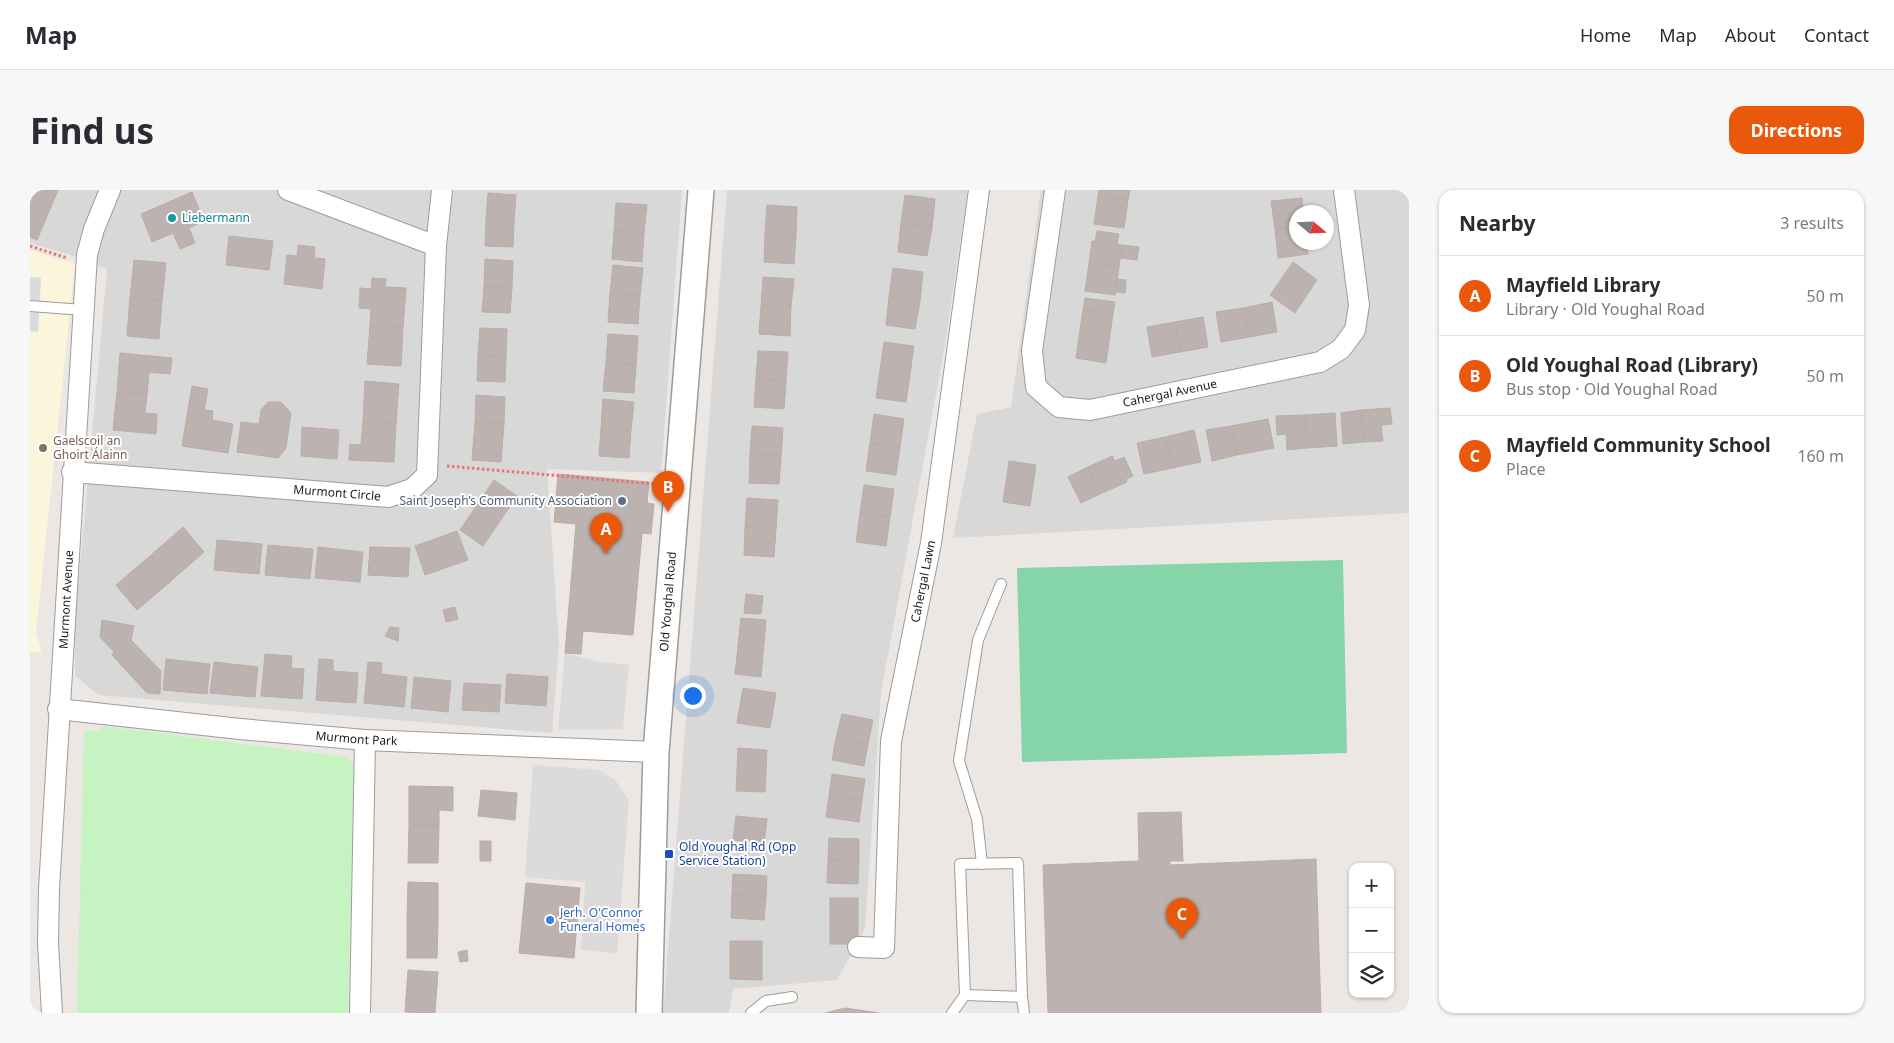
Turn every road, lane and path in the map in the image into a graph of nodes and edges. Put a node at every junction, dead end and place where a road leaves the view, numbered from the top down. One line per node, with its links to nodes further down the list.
1 (110, 190): 10 (street, Murmont Avenue)
2 (288, 190): 9 (street)
3 (442, 190): 9 (street, Murmont Circle)
4 (701, 190): 19 (street, Old Youghal Road)
5 (979, 190): 21 (street, Cahergal Lawn)
6 (1055, 190): 7 (street, Cahergal Avenue)
7 (1344, 190)
8 (30, 246): 10 (path)
9 (436, 246): 14 (street, Murmont Circle)
10 (86, 265): 12 (street, Murmont Avenue)
11 (30, 306): 12 (lane)
12 (84, 310): 14 (street, Murmont Avenue)
13 (442, 466): 15 (path)
14 (72, 472): 17 (street, Murmont Avenue)
15 (664, 484)
16 (1001, 584): 20 (lane)
17 (58, 709): 18 (street, Murmont Park); 25 (street, Murmont Avenue)
18 (365, 740): 19 (street, Murmont Park); 26 (street)
19 (656, 752): 27 (street, Old Youghal Road)
20 (982, 864): 22 (lane); 24 (lane)
21 (858, 947)
22 (964, 995): 24 (lane); 29 (lane)
23 (792, 997): 28 (lane)
24 (1022, 997): 30 (lane)
25 (52, 1013)
26 (360, 1013)
27 (649, 1013)
28 (751, 1013)
29 (952, 1013)
30 (1024, 1013)

